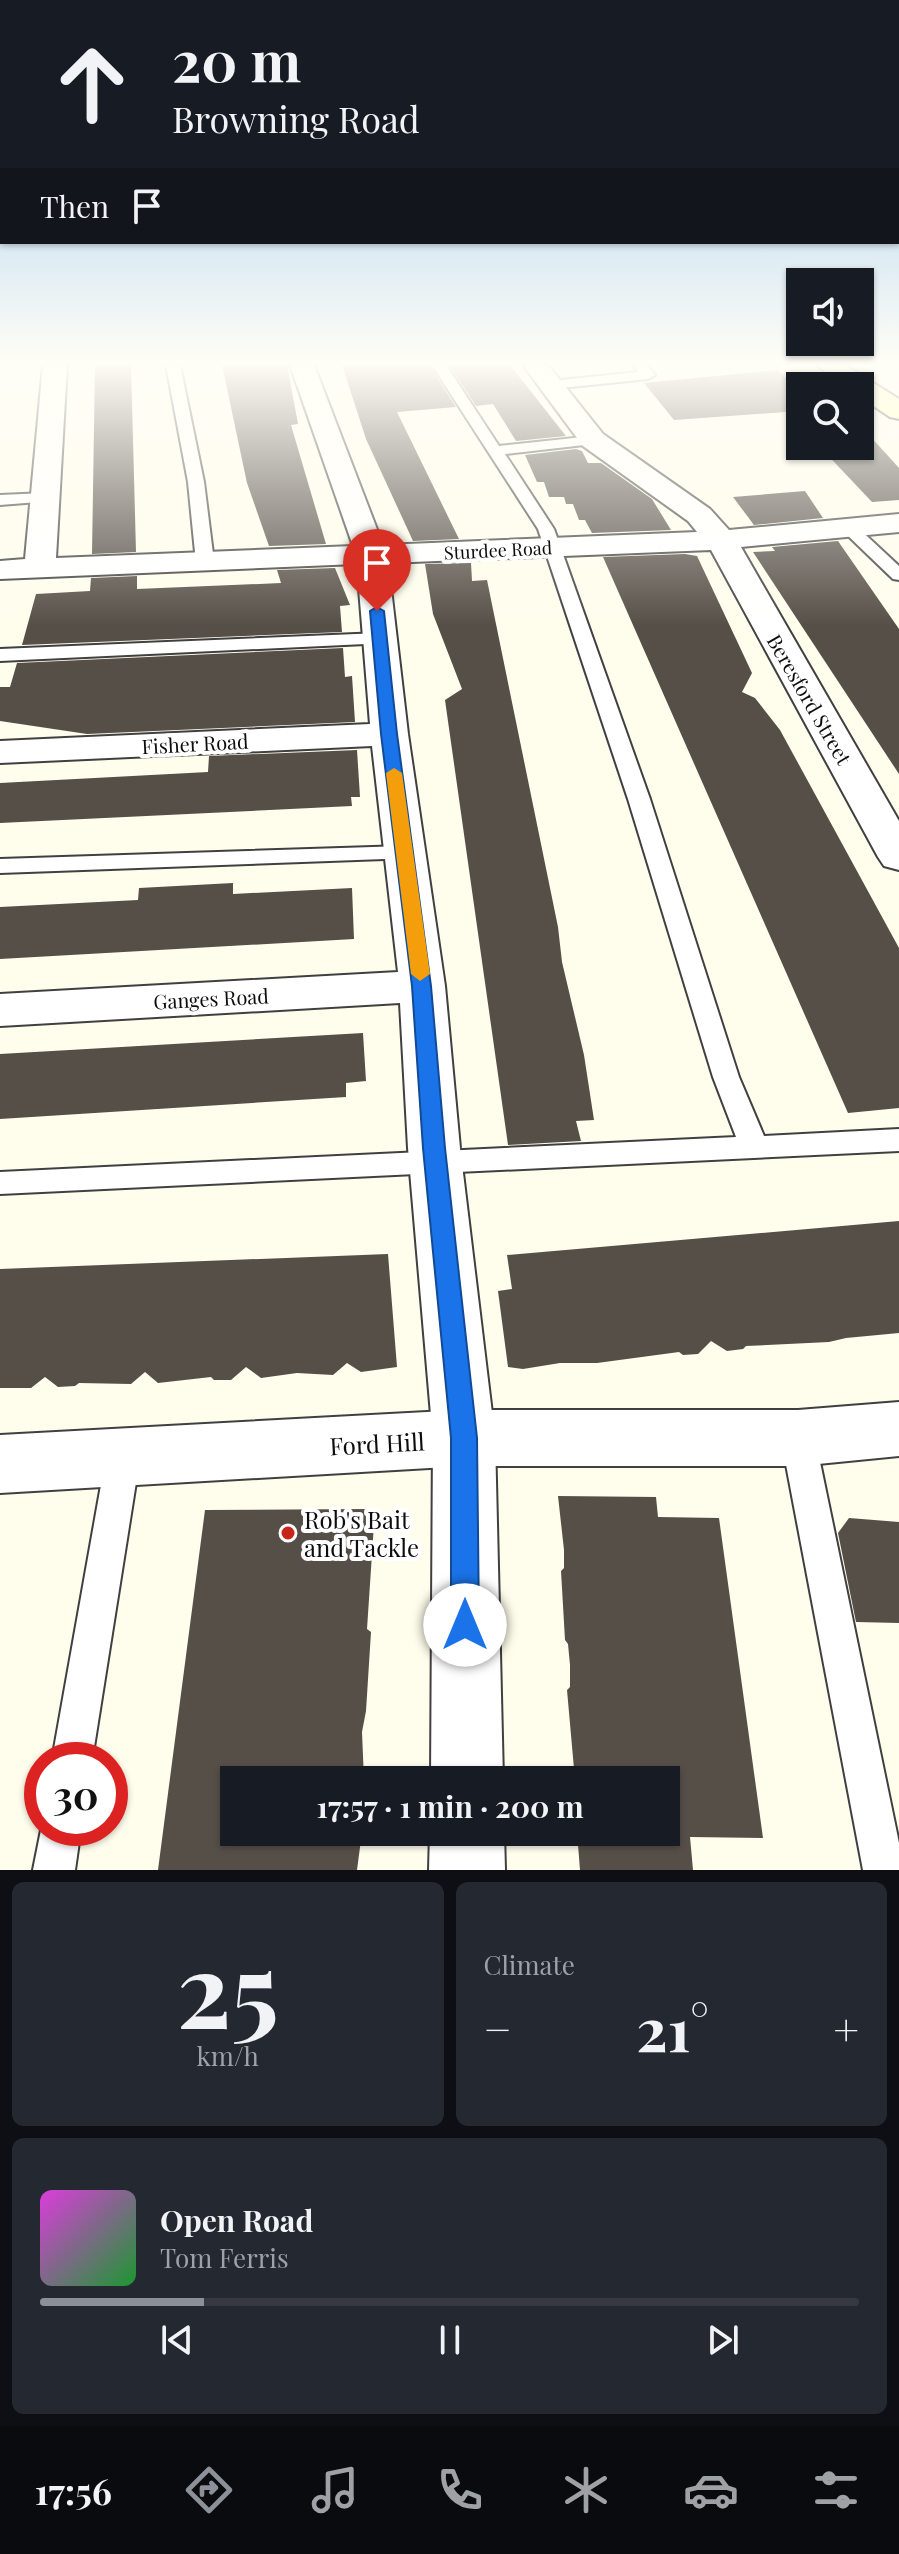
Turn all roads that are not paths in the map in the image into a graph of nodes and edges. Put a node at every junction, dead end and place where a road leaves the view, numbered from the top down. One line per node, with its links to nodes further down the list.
1 (48, 452): 6 (street)
2 (190, 452): 13 (lane)
3 (334, 452): 12 (street)
4 (495, 452): 11 (lane)
5 (610, 452): 10 (street, Beresford Street)
6 (45, 498): 7 (lane); 14 (street)
7 (0, 500)
8 (899, 523): 9 (street, Sturdee Road)
9 (849, 528): 10 (street, Sturdee Road); 16 (lane)
10 (721, 540): 11 (street, Sturdee Road); 22 (street, Beresford Street)
11 (552, 548): 12 (street, Sturdee Road); 27 (lane)
12 (372, 556): 13 (street, Sturdee Road); 17 (street)
13 (205, 562): 14 (street, Sturdee Road)
14 (40, 568): 15 (street, Sturdee Road)
15 (0, 570)
16 (899, 575)
17 (380, 639): 18 (lane); 19 (street)
18 (0, 655)
19 (389, 734): 20 (street, Fisher Road); 21 (street)
20 (0, 752)
21 (404, 853): 23 (lane); 24 (street)
22 (899, 857)
23 (0, 866)
24 (422, 986): 25 (street, Ganges Road); 28 (street)
25 (0, 1010)
26 (899, 1140): 27 (lane)
27 (755, 1149): 28 (lane)
28 (436, 1164): 29 (lane); 31 (street)
29 (0, 1183)
30 (899, 1429): 32 (street, Ford Hill)
31 (464, 1438): 32 (street, Ford Hill); 33 (street, Ford Hill); 36 (street)
32 (798, 1438): 41 (lane)
33 (123, 1457): 34 (street, Ford Hill); 35 (lane)
34 (0, 1464)
35 (75, 1742)
36 (467, 1766)
37 (58, 1846): 39 (lane)
38 (467, 1846): 40 (street)
39 (54, 1870)
40 (467, 1870)
41 (884, 1870)

